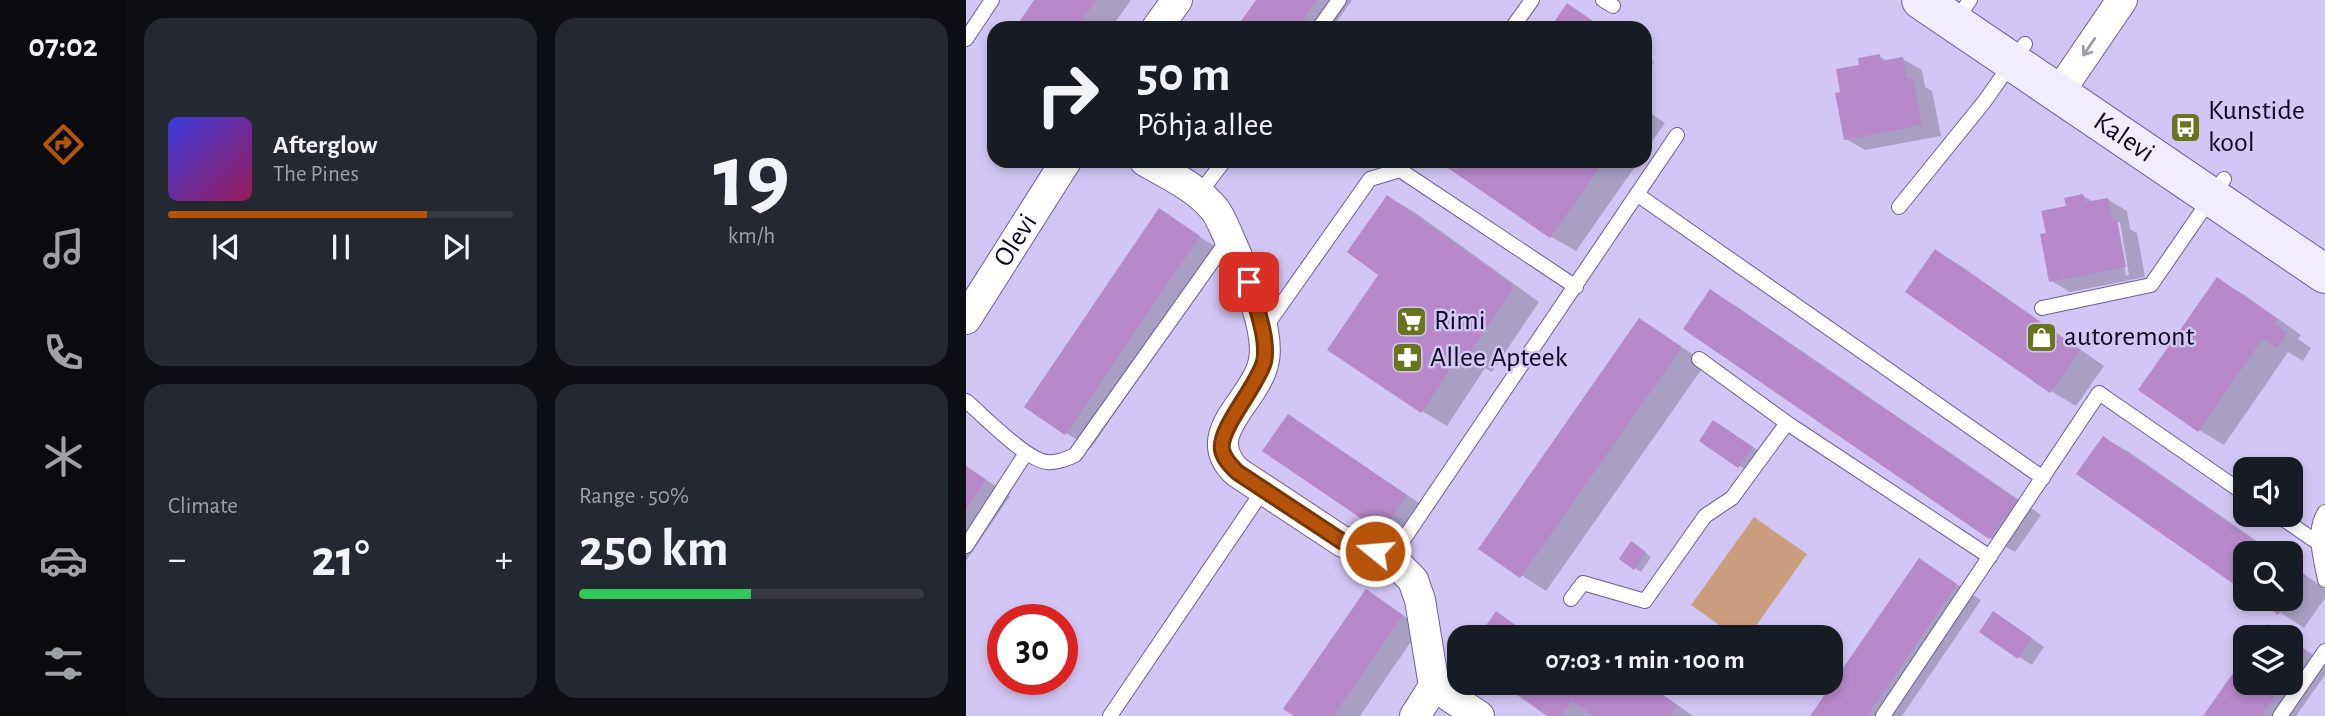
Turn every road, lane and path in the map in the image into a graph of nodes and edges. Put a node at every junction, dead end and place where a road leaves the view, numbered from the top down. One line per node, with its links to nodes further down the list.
1 (992, 0): 11 (lane)
2 (1177, 0): 8 (street)
3 (1339, 0): 9 (lane)
4 (1532, 0): 10 (lane)
5 (1921, 0): 7 (main road, Kalevi)
6 (2122, 0): 13 (street, one-way to 13)
7 (1963, 7): 12 (main road, Kalevi)
8 (1162, 21)
9 (1324, 21)
10 (1516, 21)
11 (966, 39)
12 (2018, 53): 13 (main road, Kalevi); 23 (lane)
13 (2067, 86): 20 (main road, Kalevi)
14 (1677, 135): 22 (lane)
15 (1061, 168): 29 (street, Olevi)
16 (1156, 168): 21 (street)
17 (1219, 168): 21 (lane)
18 (1400, 168): 30 (lane)
19 (1408, 168): 27 (lane)
20 (2217, 188): 25 (main road, Kalevi); 26 (main road, Kalevi); 28 (lane)
21 (1199, 194): 24 (street)
22 (1638, 195): 27 (lane); 35 (lane)
23 (1899, 208)
24 (1229, 238): 30 (street); 34 (lane)
25 (2325, 248)
26 (2325, 274)
27 (1576, 287): 43 (lane)
28 (2042, 308)
29 (967, 314)
30 (1262, 330): 37 (street)
31 (1699, 359): 33 (lane)
32 (966, 401): 34 (lane)
33 (1787, 423): 42 (lane); 45 (lane)
34 (1026, 453): 40 (lane)
35 (2043, 478): 36 (lane); 42 (lane)
36 (2233, 486)
37 (1264, 489): 43 (street); 48 (lane)
38 (2325, 512): 41 (lane)
39 (2294, 527): 41 (lane)
40 (966, 545)
41 (2321, 546): 44 (lane)
42 (1990, 557): 51 (lane)
43 (1391, 558): 47 (street)
44 (2325, 580)
45 (1571, 599)
46 (2325, 651): 52 (lane)
47 (1434, 686): 49 (street); 50 (street)
48 (1110, 716)
49 (1415, 716)
50 (1479, 716)
51 (1883, 716)
52 (2280, 716)

